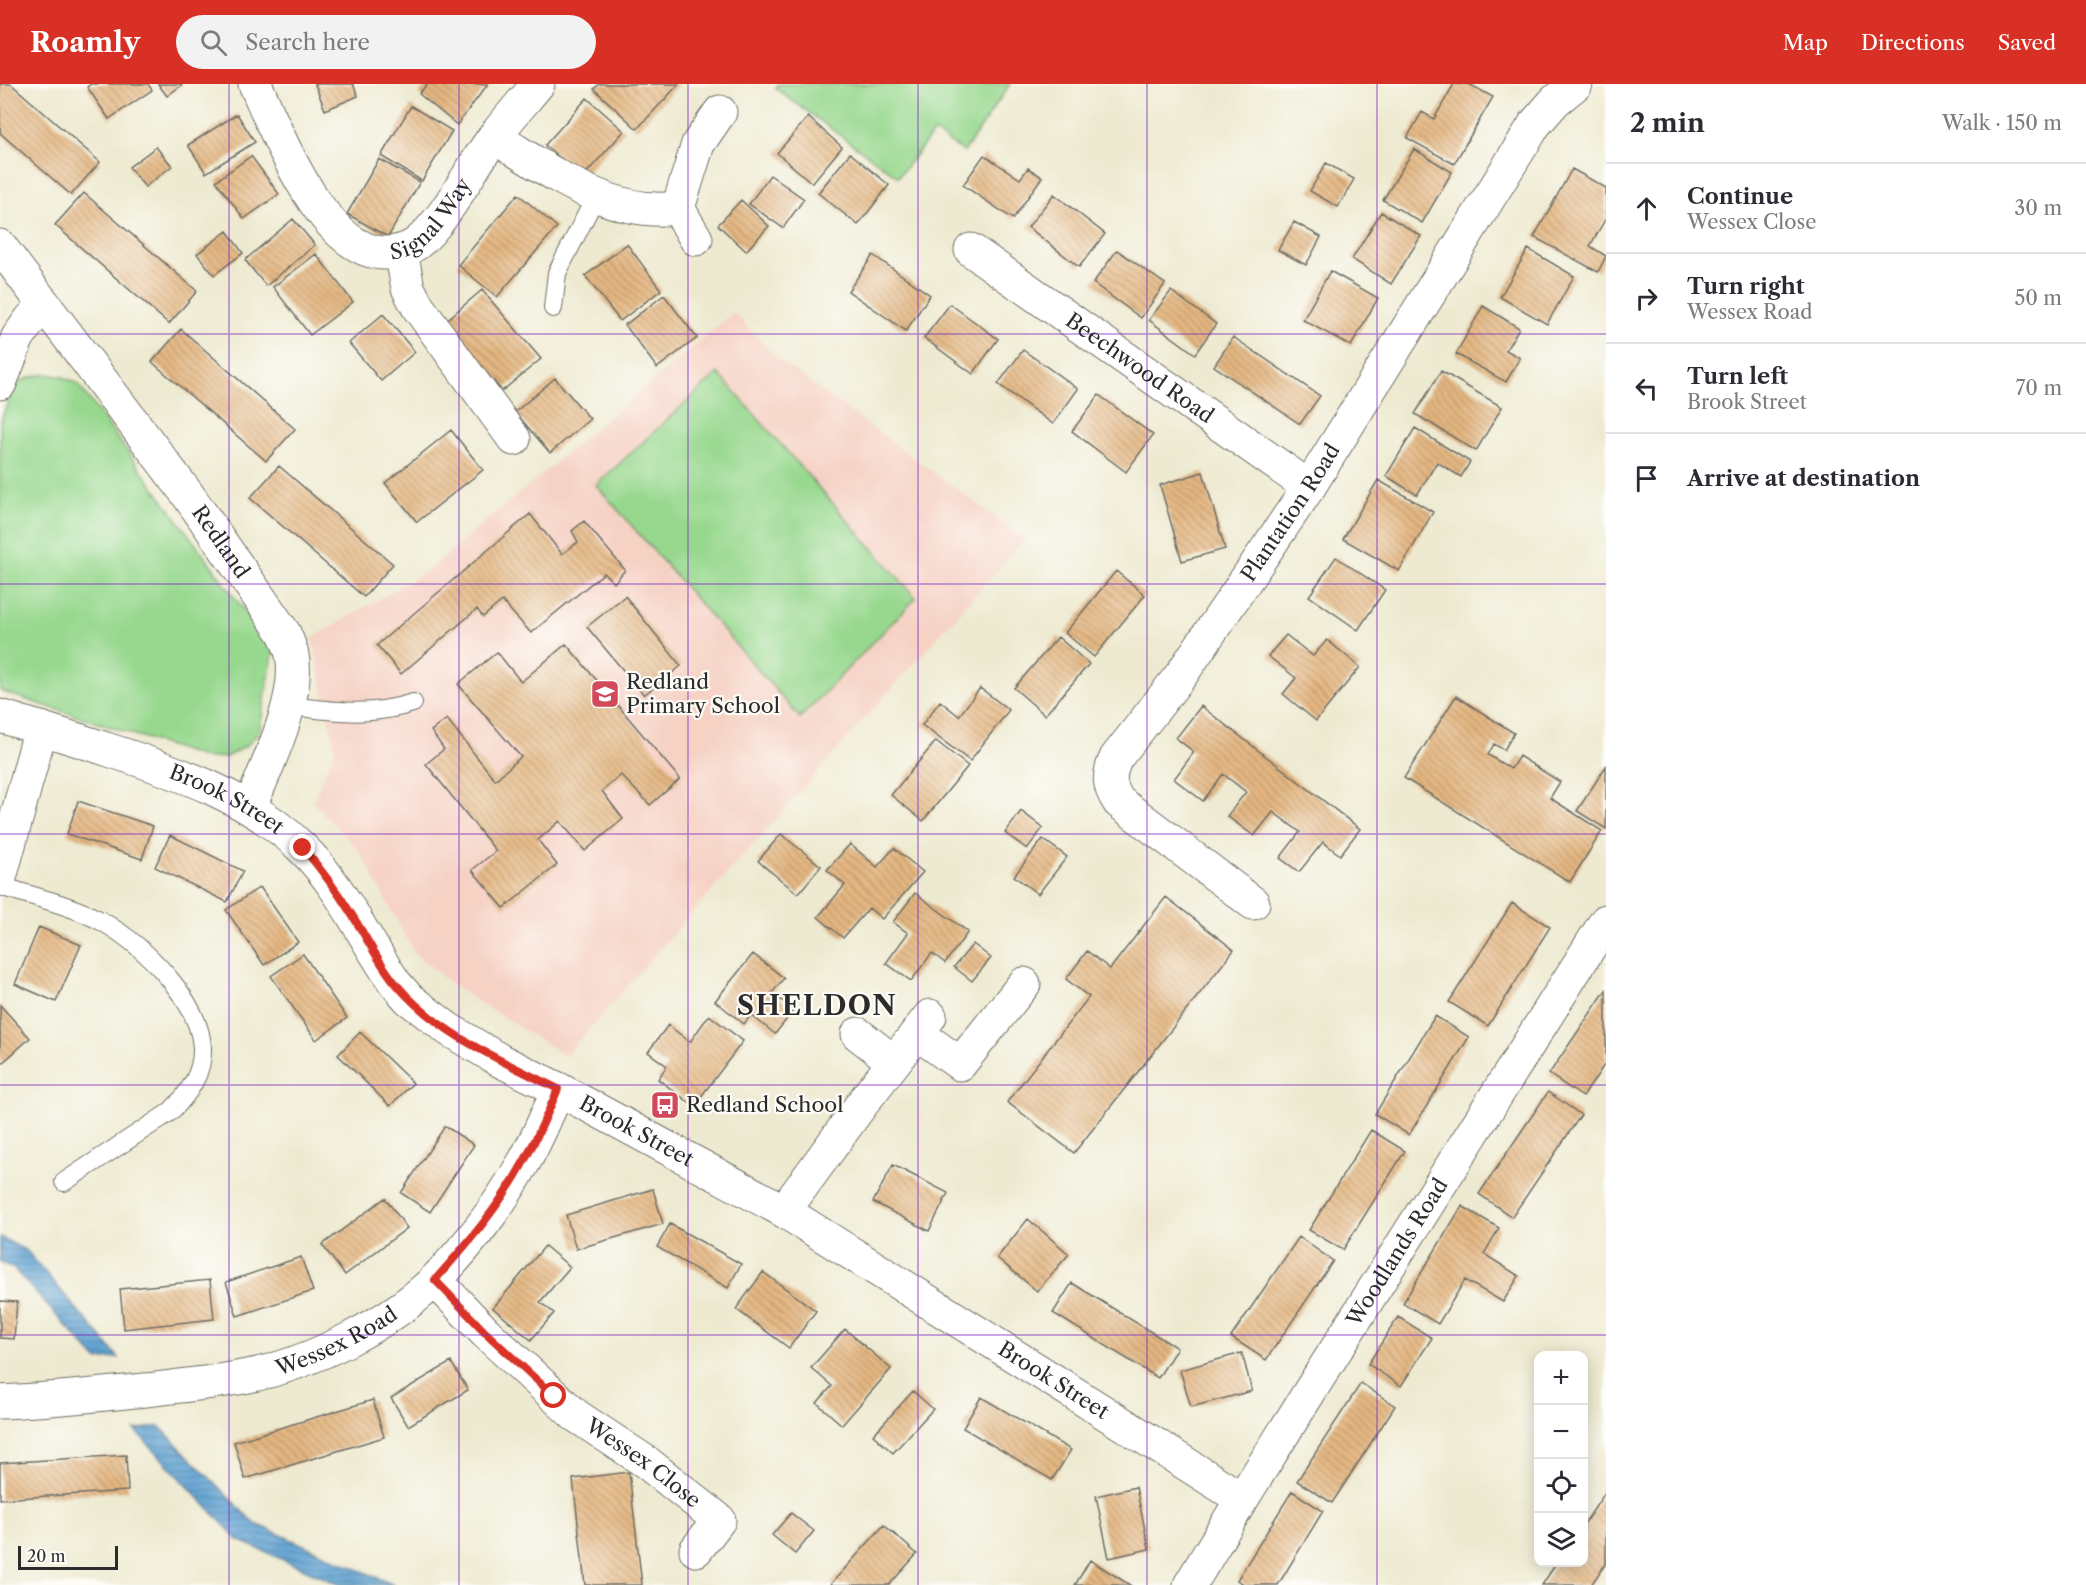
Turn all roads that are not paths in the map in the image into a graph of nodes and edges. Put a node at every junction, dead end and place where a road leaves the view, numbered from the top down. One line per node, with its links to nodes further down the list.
1 (255, 84): 11 (street, Signal Way)
2 (538, 84): 5 (street, Signal Way)
3 (1576, 84): 16 (street, Plantation Road)
4 (720, 112): 7 (street)
5 (494, 137): 6 (street); 11 (street, Signal Way)
6 (597, 194): 7 (street); 13 (lane)
7 (678, 208): 8 (street)
8 (696, 239)
9 (0, 246): 12 (street, Redland)
10 (971, 250): 16 (street, Beechwood Road)
11 (401, 251): 15 (street)
12 (45, 305): 14 (street); 18 (street, Redland)
13 (553, 308)
14 (0, 383)
15 (514, 439)
16 (1309, 487): 24 (street, Plantation Road)
17 (413, 703): 18 (lane)
18 (289, 706): 21 (street, Redland)
19 (0, 716): 20 (street, Brook Street)
20 (41, 728): 21 (street, Brook Street); 22 (street)
21 (250, 807): 29 (street, Brook Street)
22 (0, 878)
23 (0, 886): 30 (lane)
24 (1253, 903)
25 (1606, 921): 34 (street, Woodlands Road)
26 (1024, 984): 28 (street)
27 (858, 1034): 28 (street)
28 (894, 1062): 31 (street)
29 (558, 1089): 31 (street, Brook Street); 32 (street, Wessex Road)
30 (64, 1182)
31 (784, 1211): 34 (street, Brook Street)
32 (435, 1280): 33 (street, Wessex Road); 35 (street, Wessex Close)
33 (0, 1402)
34 (1242, 1499): 36 (street, Woodlands Road)
35 (696, 1550)
36 (1190, 1585)

